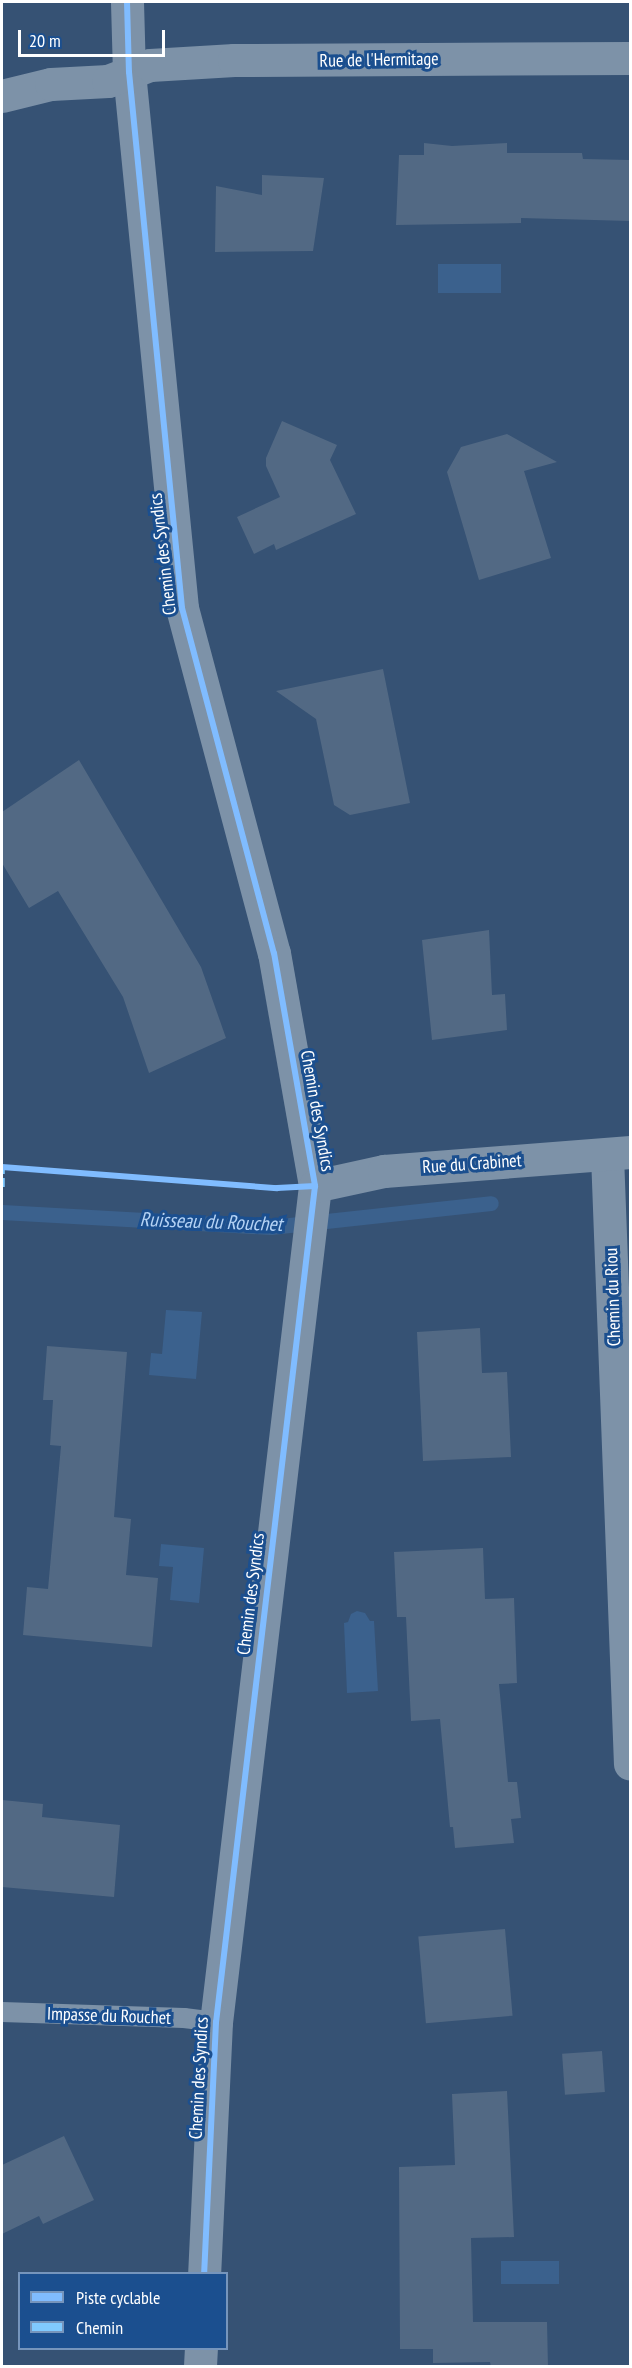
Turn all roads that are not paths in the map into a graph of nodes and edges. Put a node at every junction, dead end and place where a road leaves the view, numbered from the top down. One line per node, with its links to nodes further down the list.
1 (127, 2): 3 (street, Chemin des Syndics)
2 (630, 58): 3 (street, Rue de l'Hermitage)
3 (129, 72): 4 (street, Rue de l'Hermitage); 6 (street, Chemin des Syndics)
4 (2, 96)
5 (619, 1154): 6 (street, Rue du Crabinet); 7 (street, Chemin du Riou)
6 (312, 1210): 9 (street, Chemin des Syndics)
7 (630, 1764)
8 (2, 2012): 9 (lane, Impasse du Rouchet)
9 (216, 2022): 10 (street, Chemin des Syndics)
10 (204, 2272)
11 (201, 2350): 12 (street)
12 (200, 2367)

